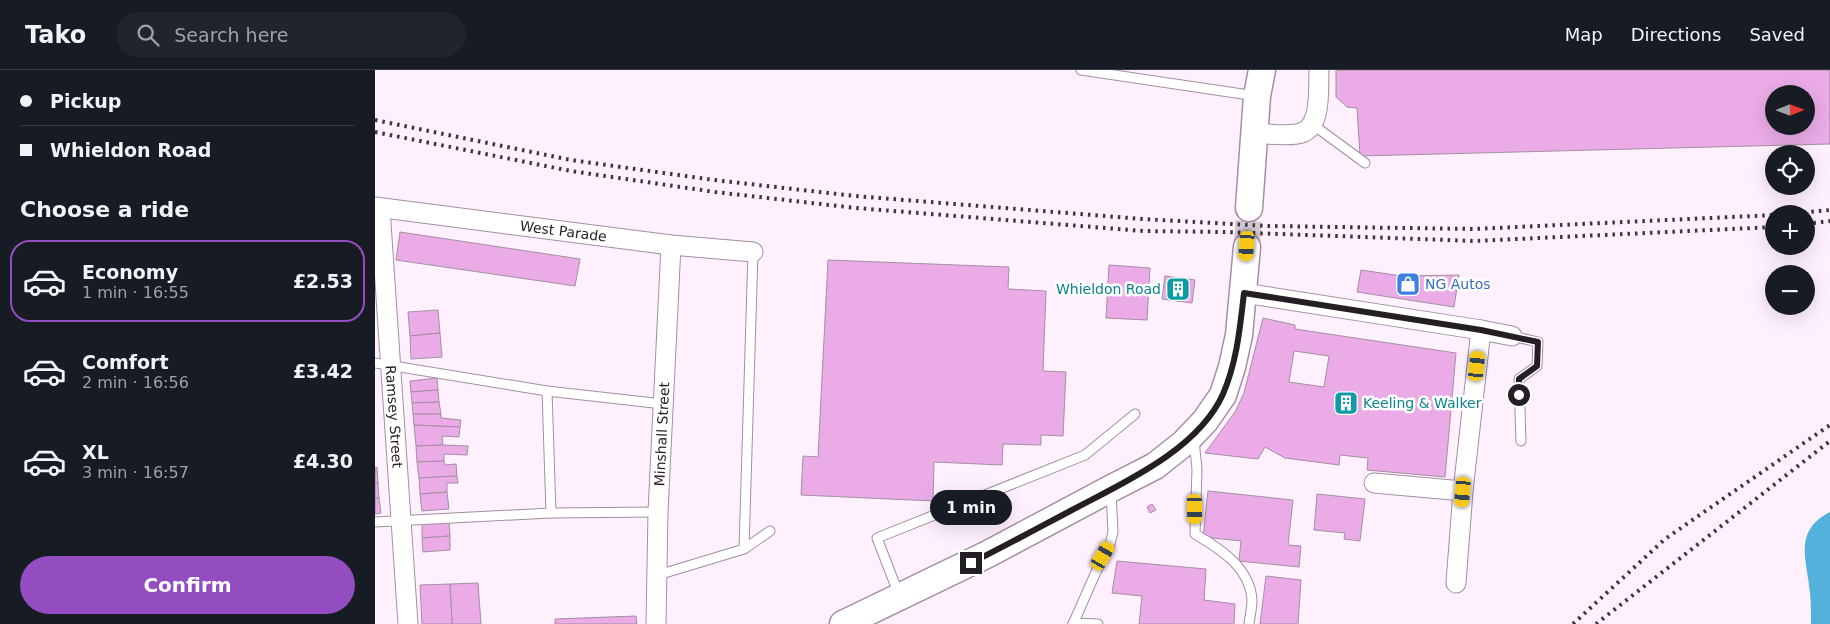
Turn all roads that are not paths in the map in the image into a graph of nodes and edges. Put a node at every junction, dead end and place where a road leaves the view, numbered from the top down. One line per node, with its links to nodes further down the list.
1 (1081, 70): 4 (lane)
2 (1262, 70): 4 (street)
3 (1319, 70): 5 (street)
4 (1257, 96): 6 (street)
5 (1313, 124): 6 (street); 7 (lane)
6 (1253, 134): 9 (street)
7 (1365, 163)
8 (378, 208): 10 (street, West Parade); 16 (street, Ramsey Street)
9 (1249, 208)
10 (671, 245): 12 (street, West Parade); 18 (street, Minshall Street)
11 (1247, 246): 13 (street)
12 (753, 252): 30 (lane)
13 (1244, 293): 14 (street); 20 (street)
14 (1481, 330): 15 (street); 24 (street)
15 (1512, 336): 21 (lane)
16 (383, 364): 17 (lane); 27 (street, Ramsey Street)
17 (547, 391): 18 (lane); 26 (lane)
18 (663, 404): 25 (street, Minshall Street)
19 (1135, 414): 33 (lane)
20 (1193, 433): 23 (street); 39 (lane)
21 (1521, 441)
22 (1374, 483): 24 (street)
23 (1110, 489): 33 (street); 35 (lane)
24 (1463, 492): 32 (street)
25 (658, 512): 26 (lane); 31 (street, Minshall Street)
26 (551, 513): 27 (lane)
27 (401, 520): 28 (lane); 36 (street, Ramsey Street)
28 (375, 522)
29 (770, 531): 30 (lane)
30 (744, 549): 31 (lane)
31 (658, 575): 37 (street, Minshall Street)
32 (1456, 583)
33 (900, 597): 34 (street)
34 (850, 623)
35 (1073, 623): 38 (lane)
36 (408, 624)
37 (656, 624)
38 (1098, 624)
39 (1249, 624)

